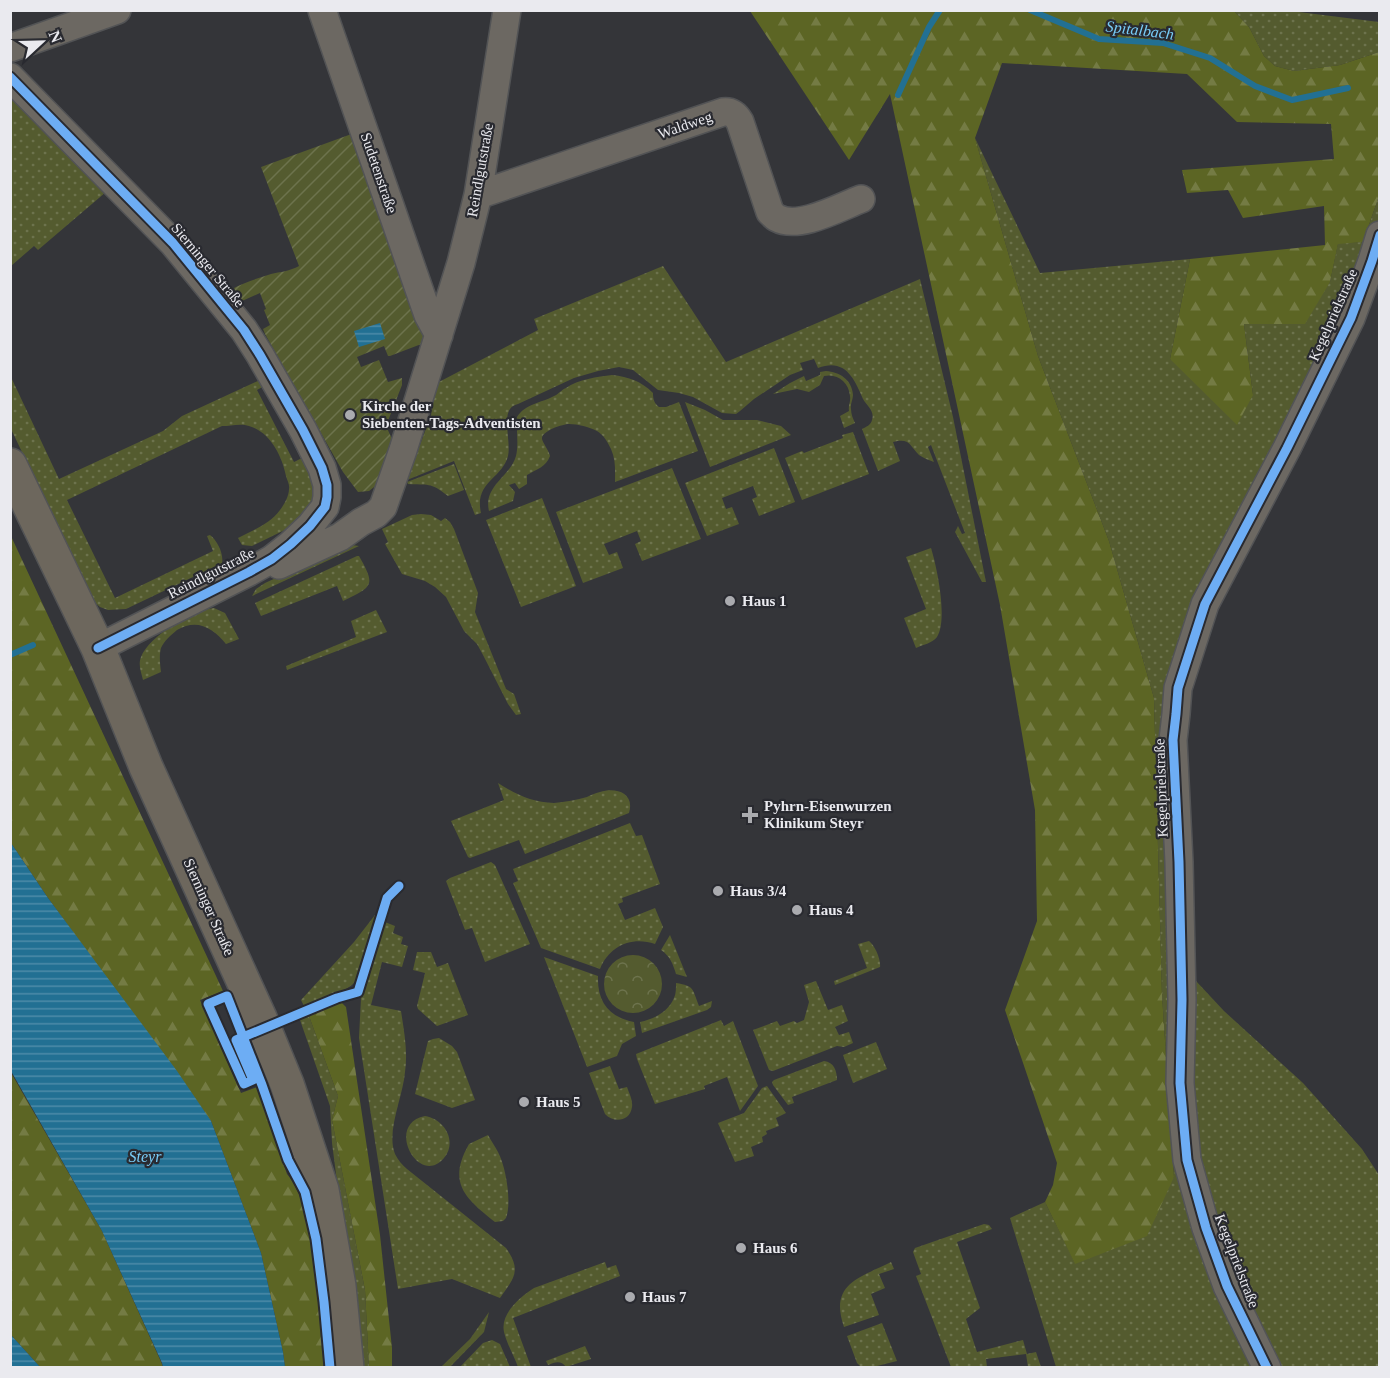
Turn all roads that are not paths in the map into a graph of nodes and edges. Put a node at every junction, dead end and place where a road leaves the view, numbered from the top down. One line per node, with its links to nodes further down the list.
1 (117, 10): 4 (street)
2 (322, 10): 9 (street, Sudetenstraße)
3 (507, 10): 6 (street, Reindlgutstraße)
4 (10, 48)
5 (10, 77): 11 (street, Sierninger Straße)
6 (478, 195): 7 (street, Waldweg); 9 (street, Reindlgutstraße)
7 (861, 199)
8 (1380, 235): 16 (street, Kegelprielstraße)
9 (439, 335): 12 (street, Reindlgutstraße)
10 (10, 465): 14 (main road, Sierninger Straße)
11 (325, 507): 12 (street); 13 (street, Reindlgutstraße)
12 (361, 522): 13 (street, Reindlgutstraße)
13 (243, 575): 14 (street, Reindlgutstraße)
14 (98, 648): 15 (main road, Sierninger Straße)
15 (347, 1368)
16 (1267, 1368)

